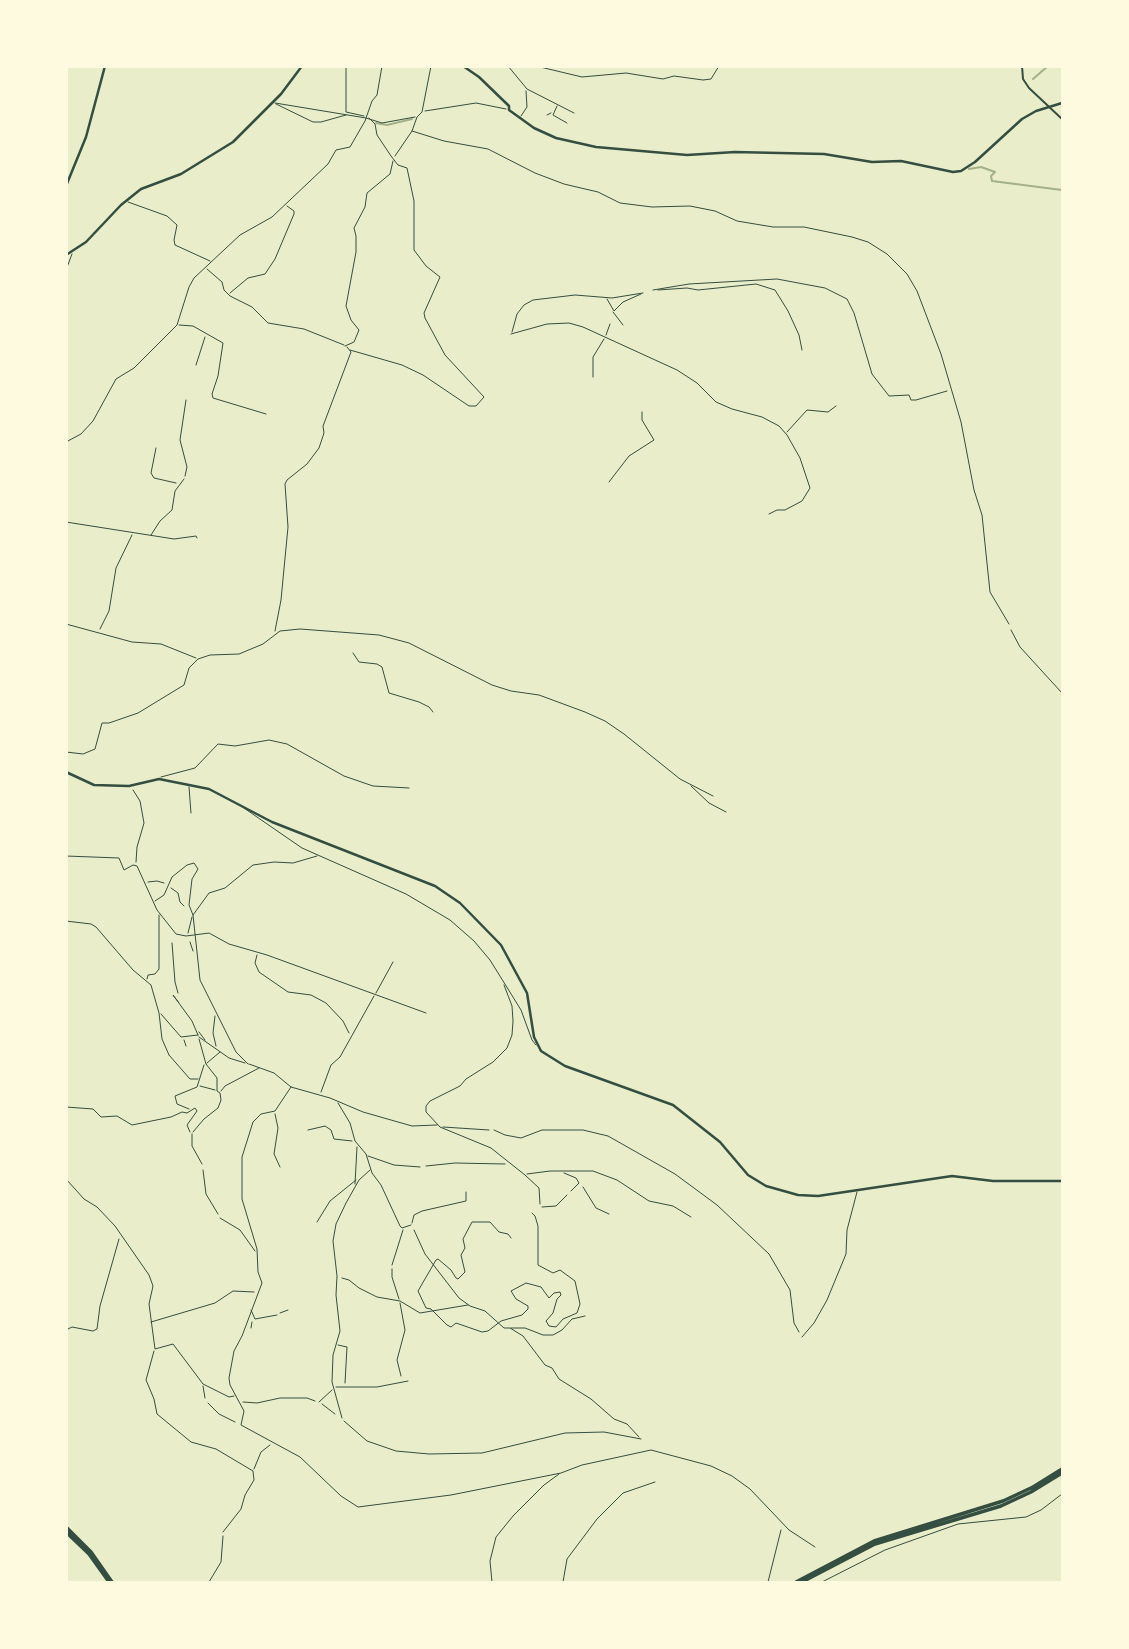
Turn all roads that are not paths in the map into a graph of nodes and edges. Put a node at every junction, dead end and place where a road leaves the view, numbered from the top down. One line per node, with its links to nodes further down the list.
1 (105, 66): 29 (main road)
2 (302, 66): 12 (main road)
3 (346, 66): 23 (street)
4 (382, 66): 23 (street)
5 (508, 66): 11 (street)
6 (536, 66): 7 (street)
7 (719, 66)
8 (1022, 66): 15 (street)
9 (431, 67): 17 (street)
10 (464, 67): 16 (main road)
11 (527, 89): 14 (street); 24 (street)
12 (273, 103): 19 (street); 19 (street); 30 (main road)
13 (1062, 103): 15 (main road)
14 (558, 104): 18 (street); 21 (street)
15 (1049, 108): 24 (main road); 25 (street)
16 (509, 110): 17 (street); 24 (main road)
17 (422, 111): 22 (street)
18 (575, 113)
19 (349, 115): 23 (street)
20 (547, 115): 21 (street)
21 (553, 115): 26 (street)
22 (417, 117): 23 (street); 27 (street)
23 (367, 118): 28 (street); 31 (street)
24 (520, 118)
25 (1062, 119)
26 (567, 124)
27 (412, 131): 28 (street); 50 (street)
28 (394, 159): 39 (street); 40 (street)
29 (66, 186)
30 (126, 201): 32 (main road); 33 (street)
31 (285, 205): 33 (street); 36 (street)
32 (69, 253): 35 (street)
33 (212, 262): 34 (street)
34 (206, 267): 36 (street); 37 (street)
35 (66, 270)
36 (228, 295): 39 (street)
37 (177, 325): 38 (street); 43 (street)
38 (205, 335): 41 (street); 42 (street)
39 (345, 346): 40 (street)
40 (351, 350): 52 (street)
41 (196, 365)
42 (266, 414)
43 (66, 442)
44 (184, 479): 47 (street)
45 (66, 522): 46 (street)
46 (132, 533): 47 (street); 51 (street)
47 (151, 535): 48 (street)
48 (197, 538)
49 (66, 624): 51 (street)
50 (1009, 624)
51 (100, 631): 54 (street)
52 (275, 633): 54 (street); 60 (street)
53 (353, 653): 55 (street)
54 (198, 659): 56 (street)
55 (433, 712)
56 (66, 751)
57 (66, 772): 58 (main road)
58 (159, 779): 59 (main road); 61 (street)
59 (189, 785): 63 (main road); 65 (street)
60 (690, 785): 62 (street); 64 (street)
61 (409, 789)
62 (713, 796)
63 (240, 804): 67 (street); 87 (main road)
64 (726, 811)
65 (191, 813)
66 (66, 856): 68 (street)
67 (318, 856): 70 (street); 76 (street)
68 (153, 902): 69 (street); 70 (street)
69 (159, 914): 73 (street); 75 (street)
70 (193, 915): 72 (street); 73 (street)
71 (66, 921): 75 (street)
72 (196, 933): 73 (street); 78 (street); 81 (street)
73 (188, 935)
74 (393, 962): 78 (street)
75 (146, 981): 79 (street)
76 (503, 982): 87 (street); 106 (street)
77 (173, 991): 82 (street)
78 (375, 994): 80 (street); 101 (street)
79 (159, 1013): 84 (street); 95 (street)
80 (426, 1013)
81 (216, 1015): 88 (street); 90 (street)
82 (197, 1029): 83 (street); 85 (street)
83 (199, 1036): 84 (street); 85 (street); 93 (street)
84 (184, 1038): 86 (street)
85 (206, 1042): 88 (street)
86 (186, 1046)
87 (538, 1047): 126 (main road)
88 (216, 1049): 89 (street)
89 (220, 1052): 91 (street); 93 (street)
90 (240, 1058): 91 (street); 92 (street)
91 (237, 1061): 92 (street)
92 (248, 1063): 94 (street)
93 (206, 1064): 95 (street); 98 (street)
94 (259, 1067): 97 (street); 99 (street)
95 (198, 1079): 96 (street)
96 (197, 1086): 98 (street); 104 (street)
97 (291, 1087): 101 (street); 105 (street)
98 (218, 1089): 99 (street); 100 (street)
99 (222, 1089): 100 (street)
100 (220, 1093): 110 (street)
101 (320, 1094): 102 (street)
102 (336, 1102): 106 (street); 111 (street)
103 (66, 1107): 104 (street)
104 (191, 1110): 110 (street)
105 (273, 1112): 115 (street); 132 (street)
106 (437, 1125): 107 (street)
107 (440, 1127): 109 (street); 119 (street)
108 (308, 1130): 111 (street)
109 (489, 1130)
110 (193, 1132): 114 (street)
111 (355, 1141): 112 (street)
112 (358, 1145): 113 (street); 121 (street)
113 (367, 1156): 116 (street); 117 (street)
114 (202, 1164)
115 (280, 1167)
116 (420, 1167)
117 (370, 1170): 123 (street); 131 (street)
118 (563, 1171): 119 (street); 124 (street); 128 (street)
119 (525, 1175): 127 (street)
120 (66, 1179): 137 (street)
121 (356, 1180): 123 (street); 130 (street)
122 (1062, 1181): 126 (main road)
123 (355, 1186): 139 (street)
124 (571, 1191)
125 (466, 1192): 131 (street)
126 (857, 1192): 138 (street)
127 (541, 1205)
128 (691, 1217)
129 (220, 1218): 132 (street)
130 (317, 1222)
131 (402, 1228): 133 (street)
132 (258, 1252): 134 (street)
133 (392, 1265)
134 (257, 1292): 135 (street); 137 (street)
135 (251, 1310): 136 (street); 145 (street)
136 (277, 1315)
137 (150, 1322): 140 (street)
138 (802, 1337)
139 (338, 1345): 143 (street); 144 (street)
140 (155, 1349): 142 (street); 152 (street)
141 (408, 1381): 143 (street)
142 (203, 1384): 146 (street); 147 (street)
143 (345, 1385): 144 (street)
144 (334, 1388): 149 (street); 150 (street)
145 (235, 1394): 147 (street); 148 (street)
146 (205, 1398)
147 (230, 1398): 148 (street)
148 (239, 1400): 151 (street)
149 (319, 1402)
150 (342, 1418)
151 (272, 1443): 152 (street); 154 (street)
152 (253, 1471): 157 (street)
153 (1062, 1471): 161 (highway); 162 (highway)
154 (561, 1473): 158 (street); 160 (street)
155 (1062, 1494): 163 (street)
156 (66, 1530): 159 (highway)
157 (223, 1532)
158 (815, 1547)
159 (111, 1583)
160 (492, 1583)
161 (796, 1583)
162 (802, 1583)
163 (822, 1583)

